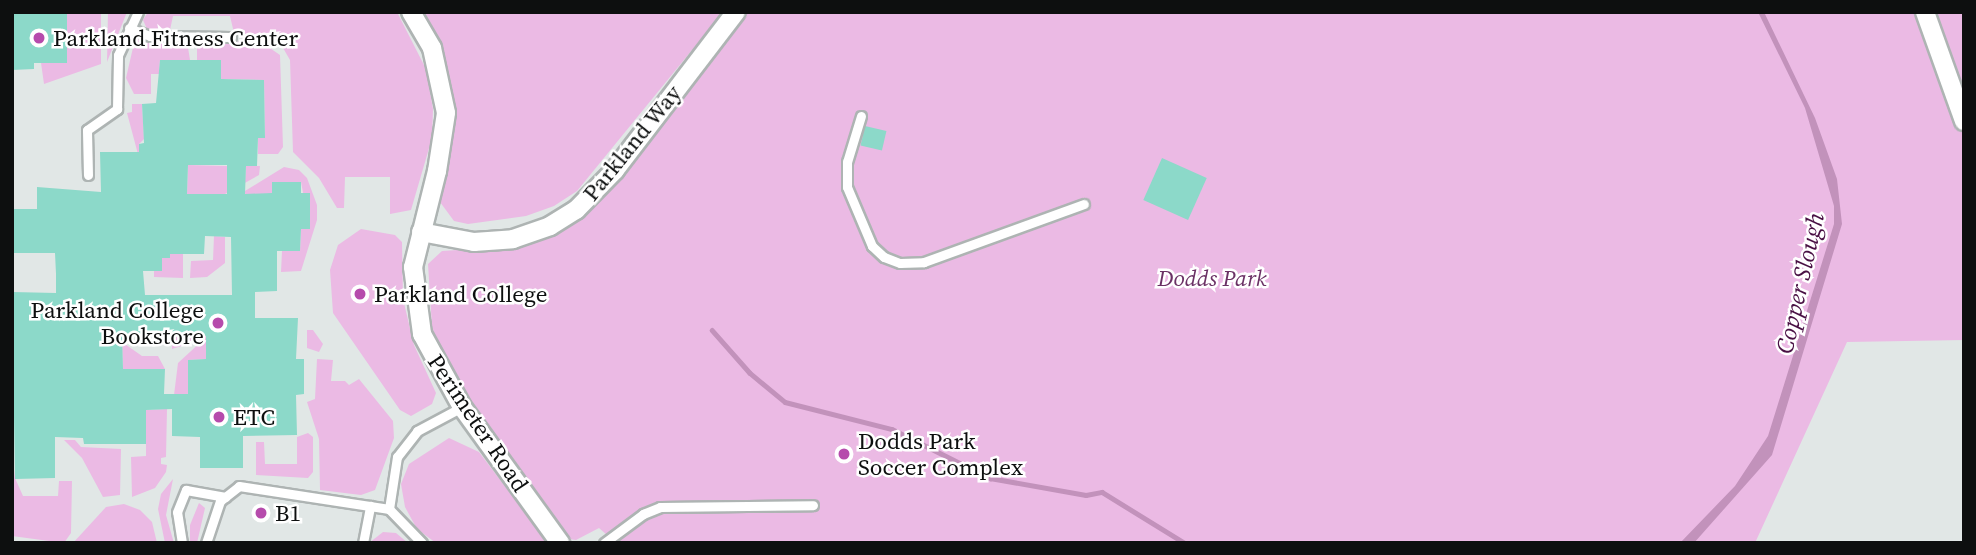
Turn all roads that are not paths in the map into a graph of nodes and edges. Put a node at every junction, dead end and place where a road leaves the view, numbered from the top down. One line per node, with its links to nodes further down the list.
1 (138, 12): 5 (lane)
2 (411, 12): 11 (street, Perimeter Road)
3 (736, 12): 11 (street, Parkland Way)
4 (1925, 12): 8 (street)
5 (129, 28): 6 (lane); 9 (lane)
6 (231, 37)
7 (861, 116): 10 (lane)
8 (1964, 121)
9 (88, 175)
10 (1084, 204)
11 (421, 232): 12 (street, Perimeter Road)
12 (462, 407): 16 (lane); 21 (street, Perimeter Road)
13 (225, 497): 15 (lane); 17 (lane); 18 (lane)
14 (813, 505): 22 (lane)
15 (370, 506): 16 (lane); 19 (lane)
16 (389, 509): 20 (lane)
17 (182, 543)
18 (206, 543)
19 (363, 543)
20 (422, 543)
21 (560, 543)
22 (604, 543)

